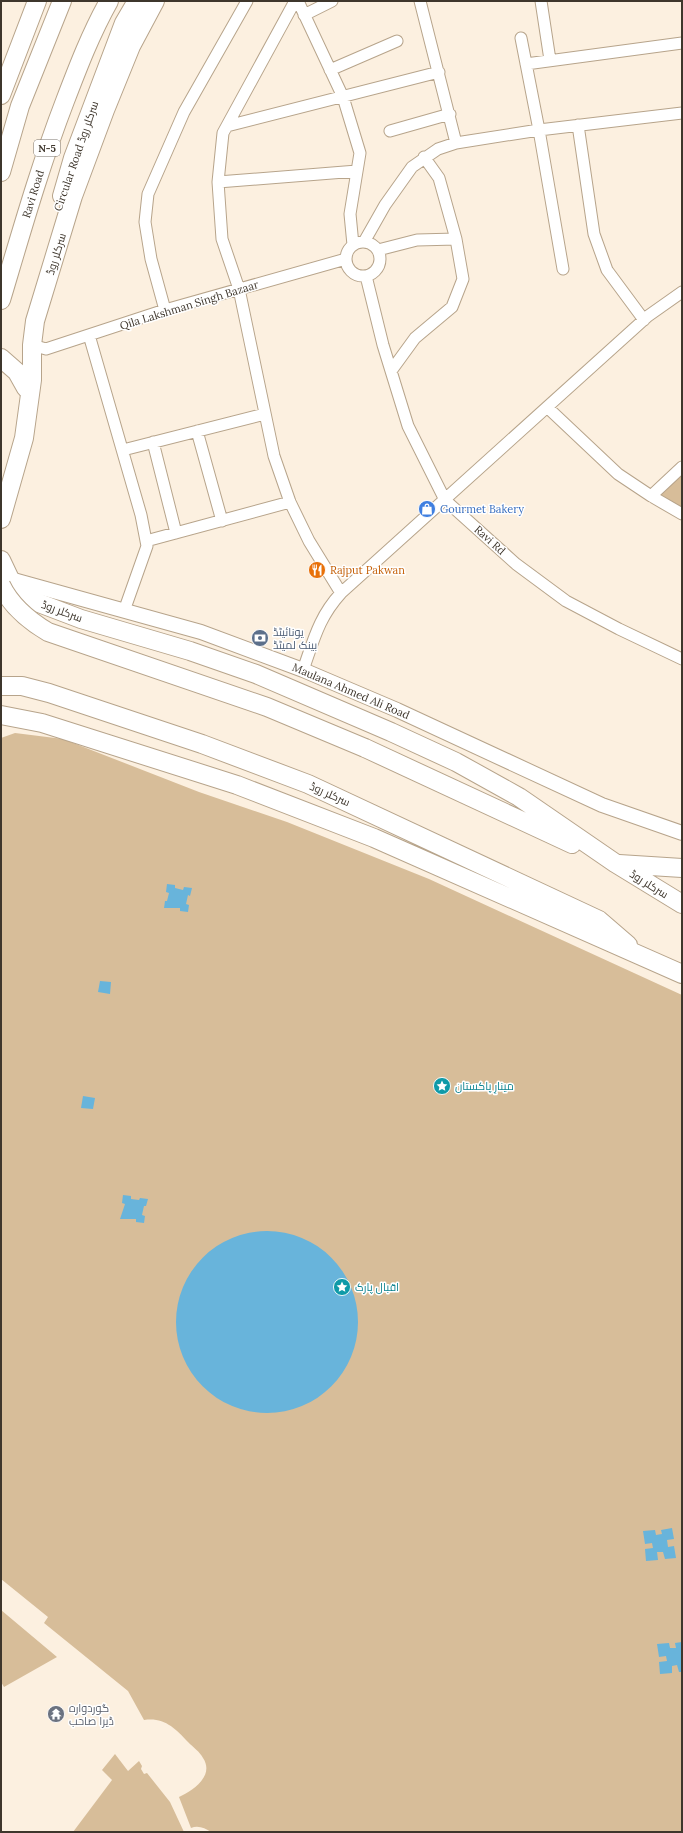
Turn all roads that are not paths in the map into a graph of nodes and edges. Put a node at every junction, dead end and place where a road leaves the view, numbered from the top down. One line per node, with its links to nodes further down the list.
1 (37, 1): 20 (main road)
2 (62, 1): 31 (main road)
3 (109, 1): 41 (main road, Ravi Road / N-5)
4 (137, 1): 48 (main road, Circular Road سرکلر روڈ)
5 (155, 1): 45 (main road, سرکلر روڈ)
6 (247, 1): 42 (street)
7 (295, 1): 25 (street)
8 (298, 1): 12 (street)
9 (332, 1): 12 (street)
10 (420, 1): 19 (street)
11 (541, 1): 16 (street)
12 (304, 15): 18 (street)
13 (521, 38): 17 (street)
14 (397, 41): 18 (street)
15 (682, 43): 16 (street)
16 (550, 60): 17 (street)
17 (526, 64): 26 (street)
18 (330, 70): 21 (street)
19 (438, 72): 21 (street); 23 (street)
20 (1, 95)
21 (343, 96): 25 (street); 30 (street)
22 (682, 113): 24 (street)
23 (450, 114): 27 (street); 28 (street)
24 (578, 125): 26 (street); 43 (street)
25 (227, 126): 32 (street)
26 (539, 130): 28 (street); 37 (street)
27 (390, 131)
28 (456, 143): 29 (street)
29 (424, 158): 33 (street); 34 (street)
30 (357, 171): 32 (street); 34 (street)
31 (1, 172)
32 (218, 182): 39 (street)
33 (456, 239): 35 (street); 47 (street)
34 (359, 243): 35 (street); 36 (street)
35 (378, 250): 38 (street)
36 (346, 259): 38 (street); 39 (street, Qila Lakshman Singh Bazaar)
37 (563, 269)
38 (366, 276): 47 (street, Ravi Rd)
39 (239, 288): 42 (street, Qila Lakshman Singh Bazaar); 50 (street)
40 (682, 292): 43 (street)
41 (1, 300)
42 (165, 310): 44 (street, Qila Lakshman Singh Bazaar)
43 (644, 320): 49 (street)
44 (89, 335): 45 (street, Qila Lakshman Singh Bazaar); 53 (street)
45 (32, 345): 60 (main road, سرکلر روڈ)
46 (1, 358): 48 (main road)
47 (391, 371): 57 (street, Ravi Rd)
48 (26, 388): 55 (main road, Circular Road سرکلر روڈ)
49 (548, 408): 56 (street); 57 (street)
50 (265, 414): 51 (street); 58 (street)
51 (197, 431): 52 (street); 61 (street)
52 (153, 442): 53 (street); 62 (street)
53 (123, 450): 63 (street)
54 (682, 467): 56 (street)
55 (1, 485)
56 (651, 496): 59 (street)
57 (445, 500): 66 (street); 68 (street, Ravi Rd)
58 (290, 502): 61 (street); 66 (street)
59 (682, 514)
60 (1, 519)
61 (222, 520): 62 (street)
62 (176, 533): 63 (street)
63 (146, 541): 67 (street)
64 (1, 560): 65 (main road, سرکلر روڈ)
65 (4, 583): 67 (street, Maulana Ahmed Ali Road); 73 (main road, سرکلر روڈ); 75 (main road, سرکلر روڈ, bridge)
66 (341, 592): 69 (street)
67 (124, 611): 69 (street, Maulana Ahmed Ali Road)
68 (682, 658)
69 (303, 670): 72 (street, Maulana Ahmed Ali Road)
70 (1, 686): 78 (main road, سرکلر روڈ)
71 (1, 715): 78 (main road, سرکلر روڈ)
72 (466, 742): 73 (street); 74 (street, Maulana Ahmed Ali Road)
73 (456, 762): 75 (main road, سرکلر روڈ)
74 (682, 832)
75 (615, 863): 76 (main road); 77 (main road, سرکلر روڈ)
76 (682, 868)
77 (682, 904)
78 (638, 954): 79 (main road, سرکلر روڈ)
79 (682, 974)

